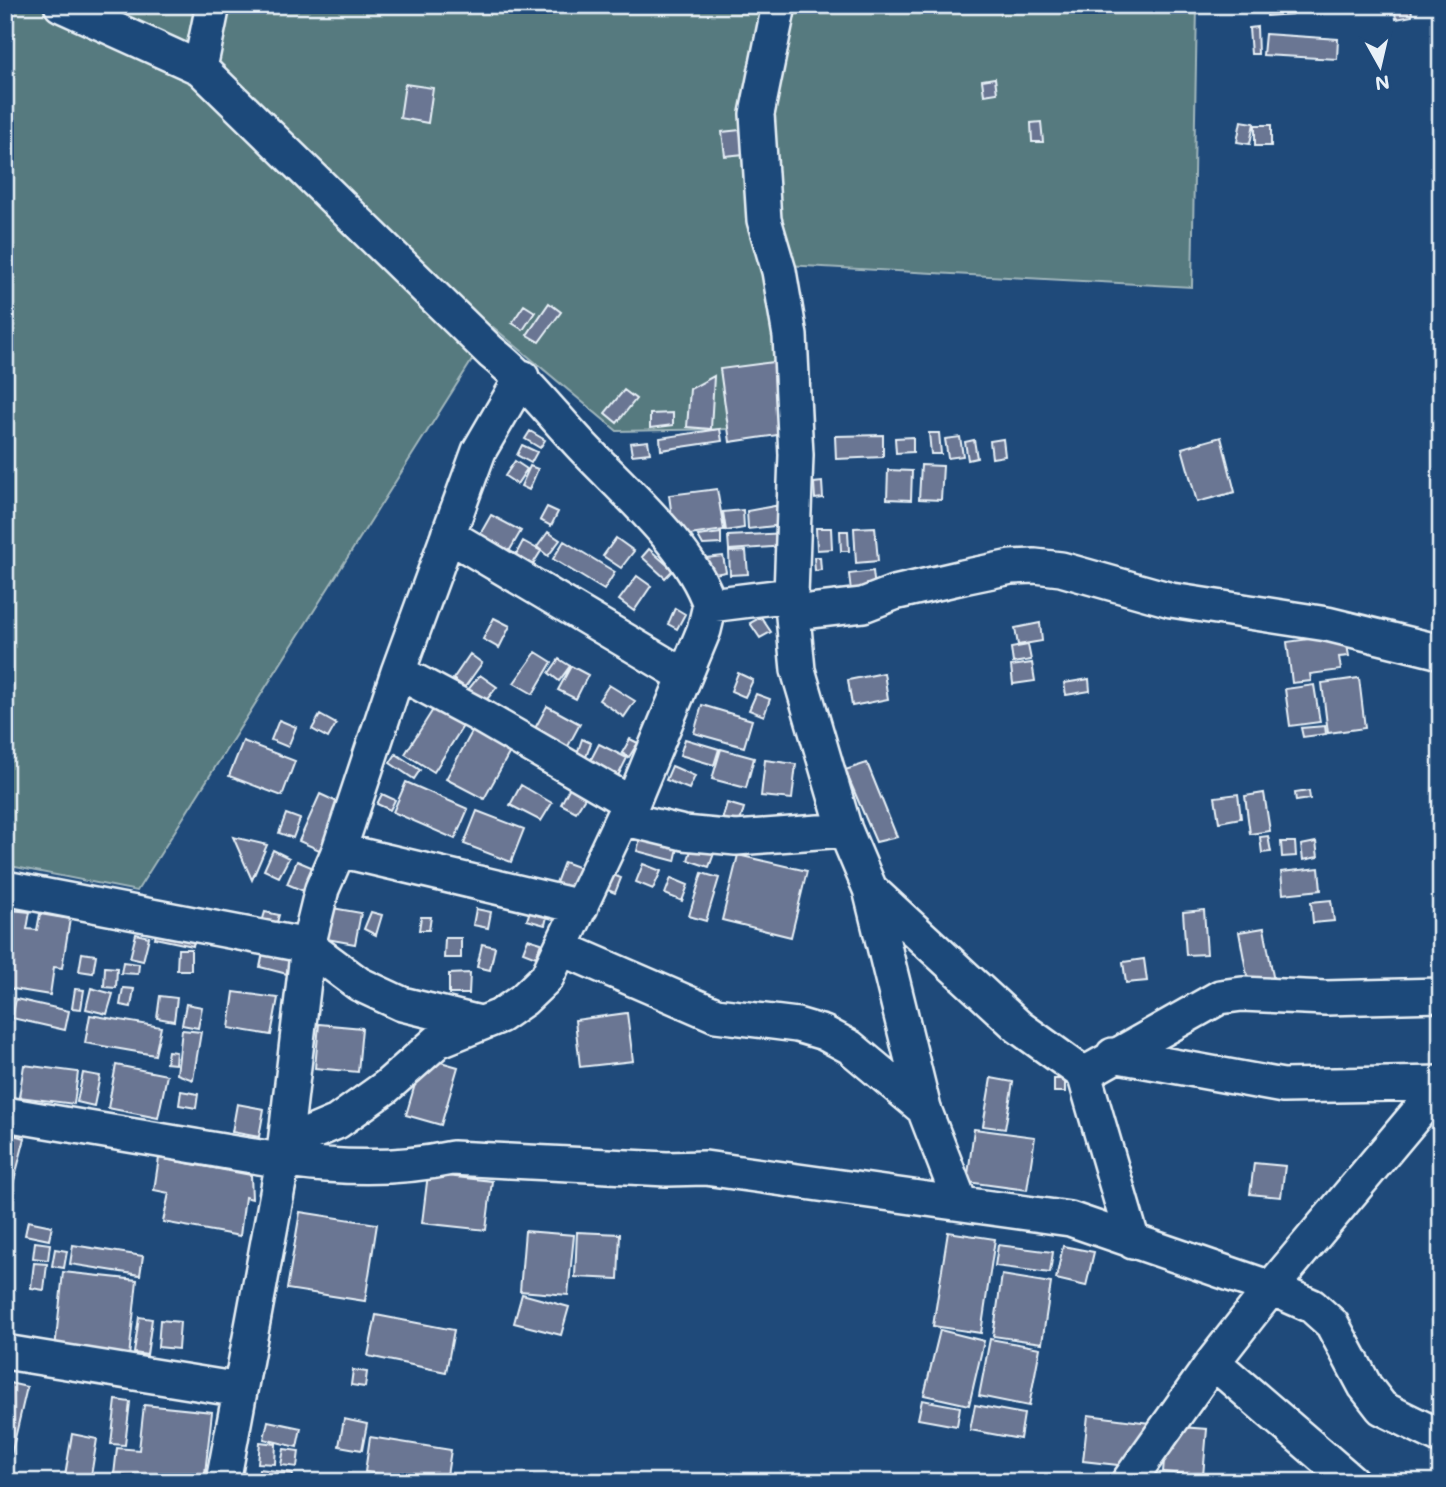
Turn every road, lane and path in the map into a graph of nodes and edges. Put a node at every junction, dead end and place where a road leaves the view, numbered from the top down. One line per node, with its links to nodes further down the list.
1 (61, 5): 4 (street)
2 (213, 5): 4 (street)
3 (779, 5): 7 (street)
4 (200, 68): 5 (street)
5 (522, 377): 6 (street); 8 (street)
6 (448, 536): 10 (street); 11 (street)
7 (792, 604): 8 (street); 9 (street); 13 (street)
8 (710, 605): 11 (street)
9 (1441, 652)
10 (398, 672): 12 (street); 14 (street)
11 (685, 676): 12 (street)
12 (627, 811): 13 (street); 17 (street)
13 (845, 830): 16 (street)
14 (340, 850): 17 (street); 18 (street)
15 (5, 888): 18 (street)
16 (870, 889): 23 (street); 25 (street)
17 (581, 907): 19 (street)
18 (308, 946): 21 (street); 27 (street)
19 (561, 948): 21 (street); 25 (street)
20 (1441, 995): 22 (street)
21 (480, 1023): 27 (street)
22 (1113, 1055): 23 (street); 24 (street)
23 (1084, 1074): 29 (street)
24 (1441, 1084): 30 (street)
25 (924, 1109): 28 (street)
26 (5, 1114): 27 (street)
27 (284, 1152): 28 (street); 33 (street)
28 (960, 1202): 29 (street)
29 (1133, 1242): 30 (street)
30 (1271, 1288): 32 (street); 34 (street)
31 (5, 1352): 33 (street)
32 (1213, 1362): 36 (street); 37 (street)
33 (240, 1390): 35 (street)
34 (1441, 1437)
35 (223, 1482)
36 (1128, 1482)
37 (1352, 1482)

